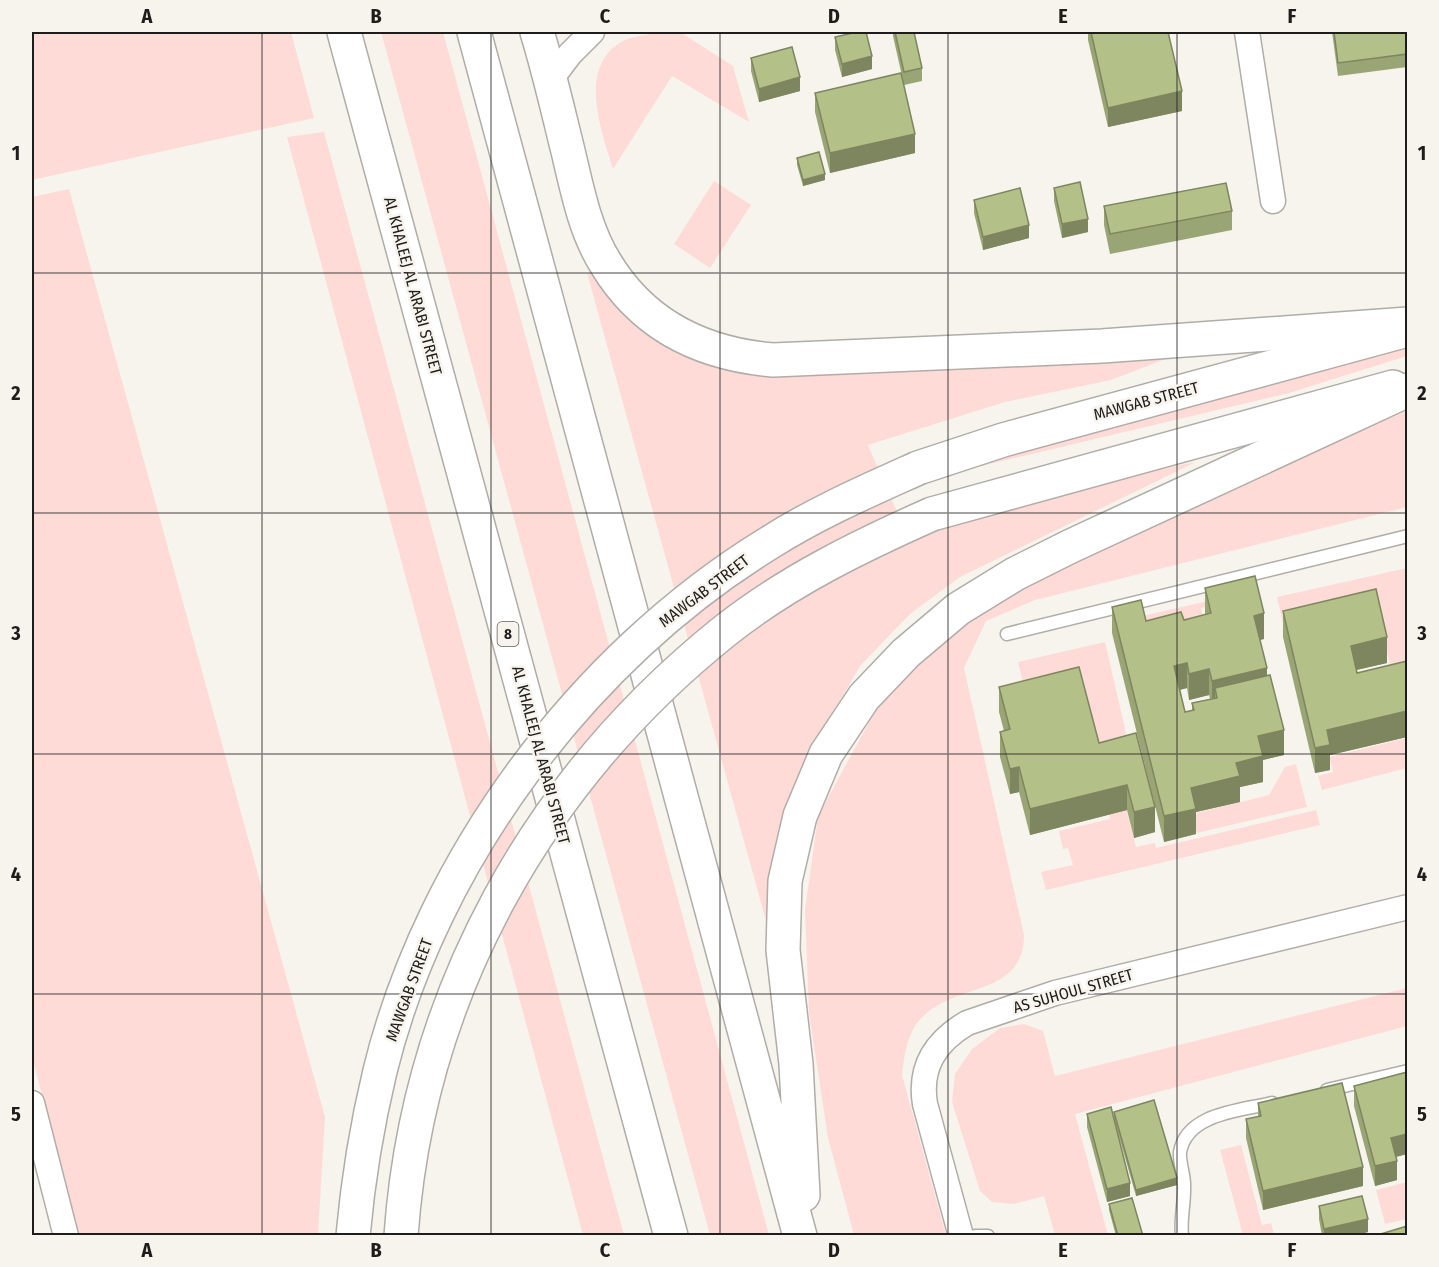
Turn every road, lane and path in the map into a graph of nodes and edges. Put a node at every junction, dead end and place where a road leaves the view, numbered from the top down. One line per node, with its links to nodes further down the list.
1 (344, 32): 22 (main road, AL KHALEEJ AL ARABI STREET / 8)
2 (474, 32): 23 (main road)
3 (537, 32): 6 (main road)
4 (592, 32): 6 (street)
5 (1247, 32): 7 (street)
6 (551, 79): 8 (main road)
7 (1273, 201)
8 (1407, 324)
9 (1407, 330): 20 (main road, MAWGAB STREET, bridge)
10 (1407, 383): 21 (main road, bridge)
11 (1407, 390): 24 (main road)
12 (1407, 536): 13 (lane)
13 (1008, 634)
14 (1407, 907): 25 (street, AS SUHOUL STREET)
15 (1407, 1071): 16 (lane)
16 (1319, 1092)
17 (1285, 1100): 28 (lane)
18 (32, 1102): 19 (street)
19 (66, 1236)
20 (353, 1236)
21 (401, 1236)
22 (671, 1236)
23 (800, 1236)
24 (806, 1236)
25 (961, 1236)
26 (975, 1236): 27 (lane)
27 (988, 1236)
28 (1182, 1236)

